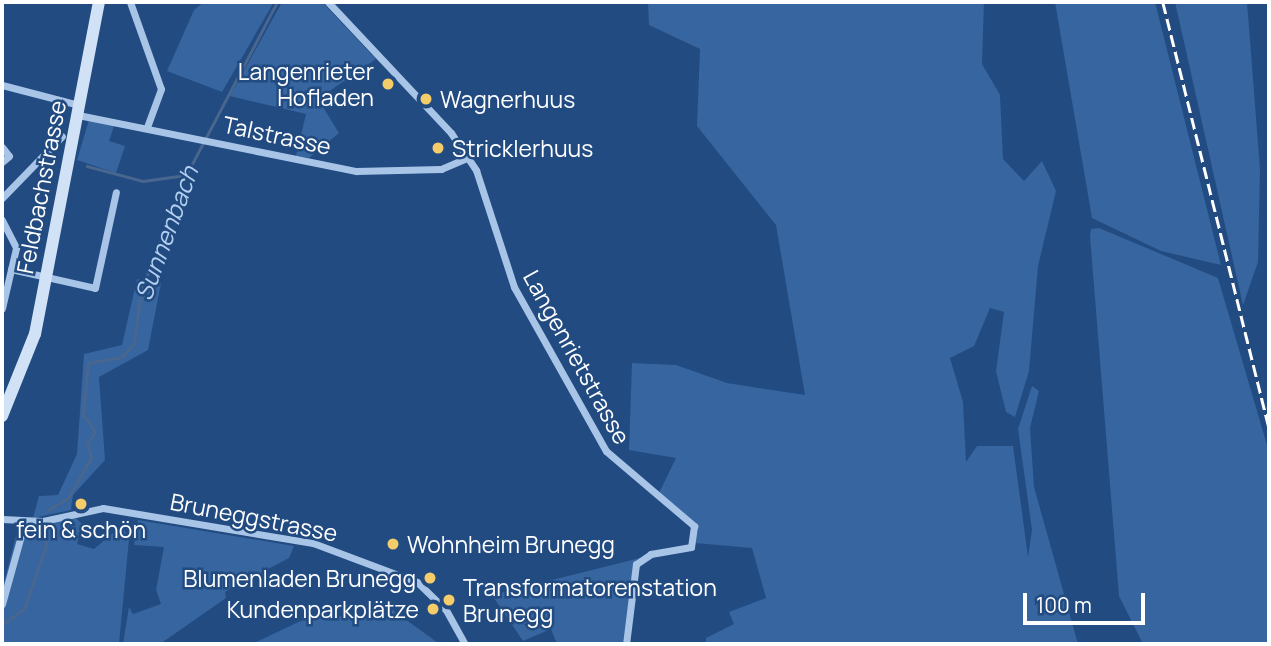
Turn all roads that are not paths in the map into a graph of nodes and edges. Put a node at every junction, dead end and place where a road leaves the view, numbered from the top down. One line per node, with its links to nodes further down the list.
1 (99, 2): 5 (main road, Feldbachstrasse)
2 (130, 2): 6 (street)
3 (328, 2): 9 (street, Langenrietstrasse)
4 (2, 85): 5 (street, Talstrasse)
5 (79, 110): 6 (street, Talstrasse); 15 (main road, Feldbachstrasse)
6 (147, 127): 9 (street, Talstrasse)
7 (62, 136): 12 (street)
8 (2, 147): 10 (street)
9 (467, 158): 22 (street, Langenrietstrasse)
10 (2, 162)
11 (116, 192): 15 (street)
12 (2, 198)
13 (2, 220): 14 (street)
14 (11, 269): 15 (street); 16 (street)
15 (46, 277): 17 (main road, Feldbachstrasse)
16 (2, 308)
17 (2, 416)
18 (2, 519): 19 (street, Bruneggstrasse)
19 (25, 522): 20 (street); 21 (street, Bruneggstrasse)
20 (2, 604)
21 (465, 644)
22 (626, 644)

